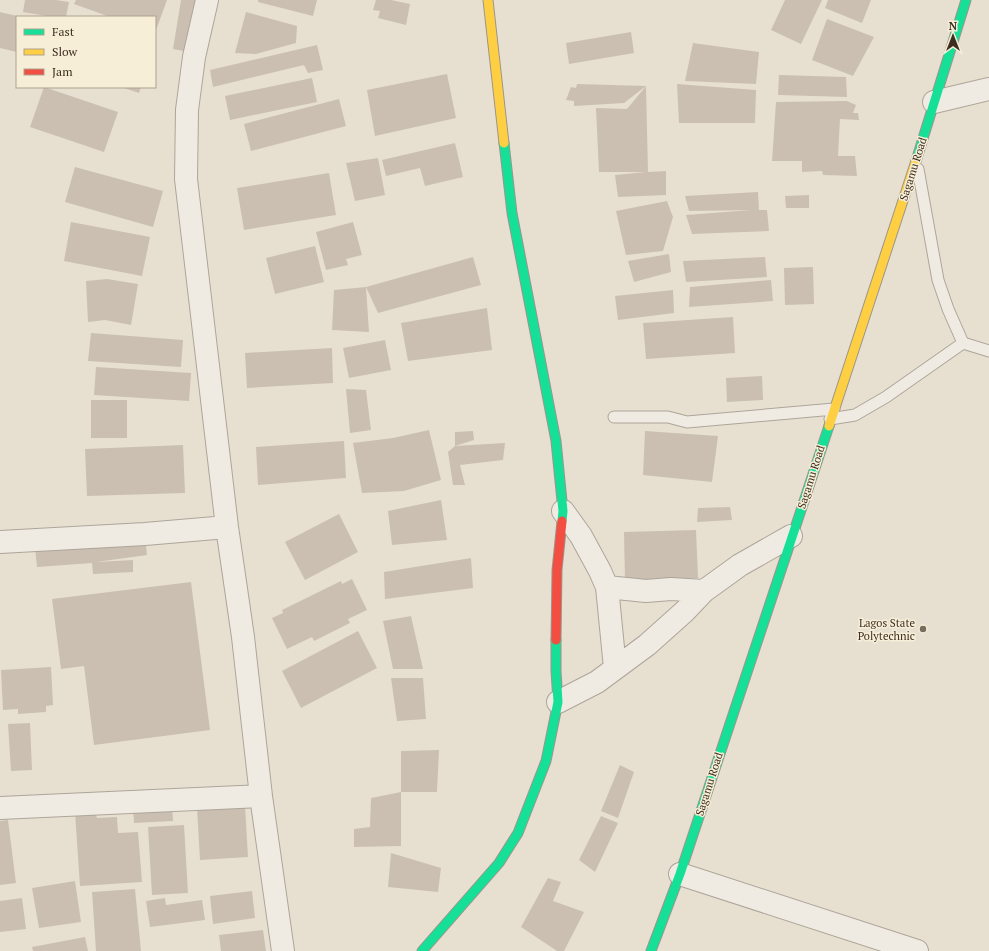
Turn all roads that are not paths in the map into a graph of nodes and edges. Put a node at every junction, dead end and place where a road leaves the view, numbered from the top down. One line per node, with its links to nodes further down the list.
1 (207, 0): 12 (street)
2 (488, 0): 11 (main road)
3 (966, 0): 5 (main road, Sagamu Road)
4 (989, 90): 5 (street)
5 (934, 102): 6 (main road, Sagamu Road)
6 (917, 159): 7 (lane); 9 (main road, Sagamu Road)
7 (963, 344): 8 (lane); 9 (lane)
8 (989, 351)
9 (832, 414): 10 (lane); 13 (main road, Sagamu Road)
10 (614, 417)
11 (563, 511): 15 (street); 18 (main road)
12 (227, 527): 14 (street); 19 (street)
13 (791, 536): 16 (street); 21 (main road, Sagamu Road)
14 (0, 542)
15 (607, 587): 16 (street); 17 (street)
16 (704, 591): 17 (street)
17 (615, 668): 18 (street)
18 (558, 702): 23 (main road)
19 (261, 796): 20 (street); 22 (street)
20 (0, 808)
21 (680, 874): 24 (main road, Sagamu Road); 25 (street)
22 (283, 951)
23 (422, 951)
24 (651, 951)
25 (917, 951)

